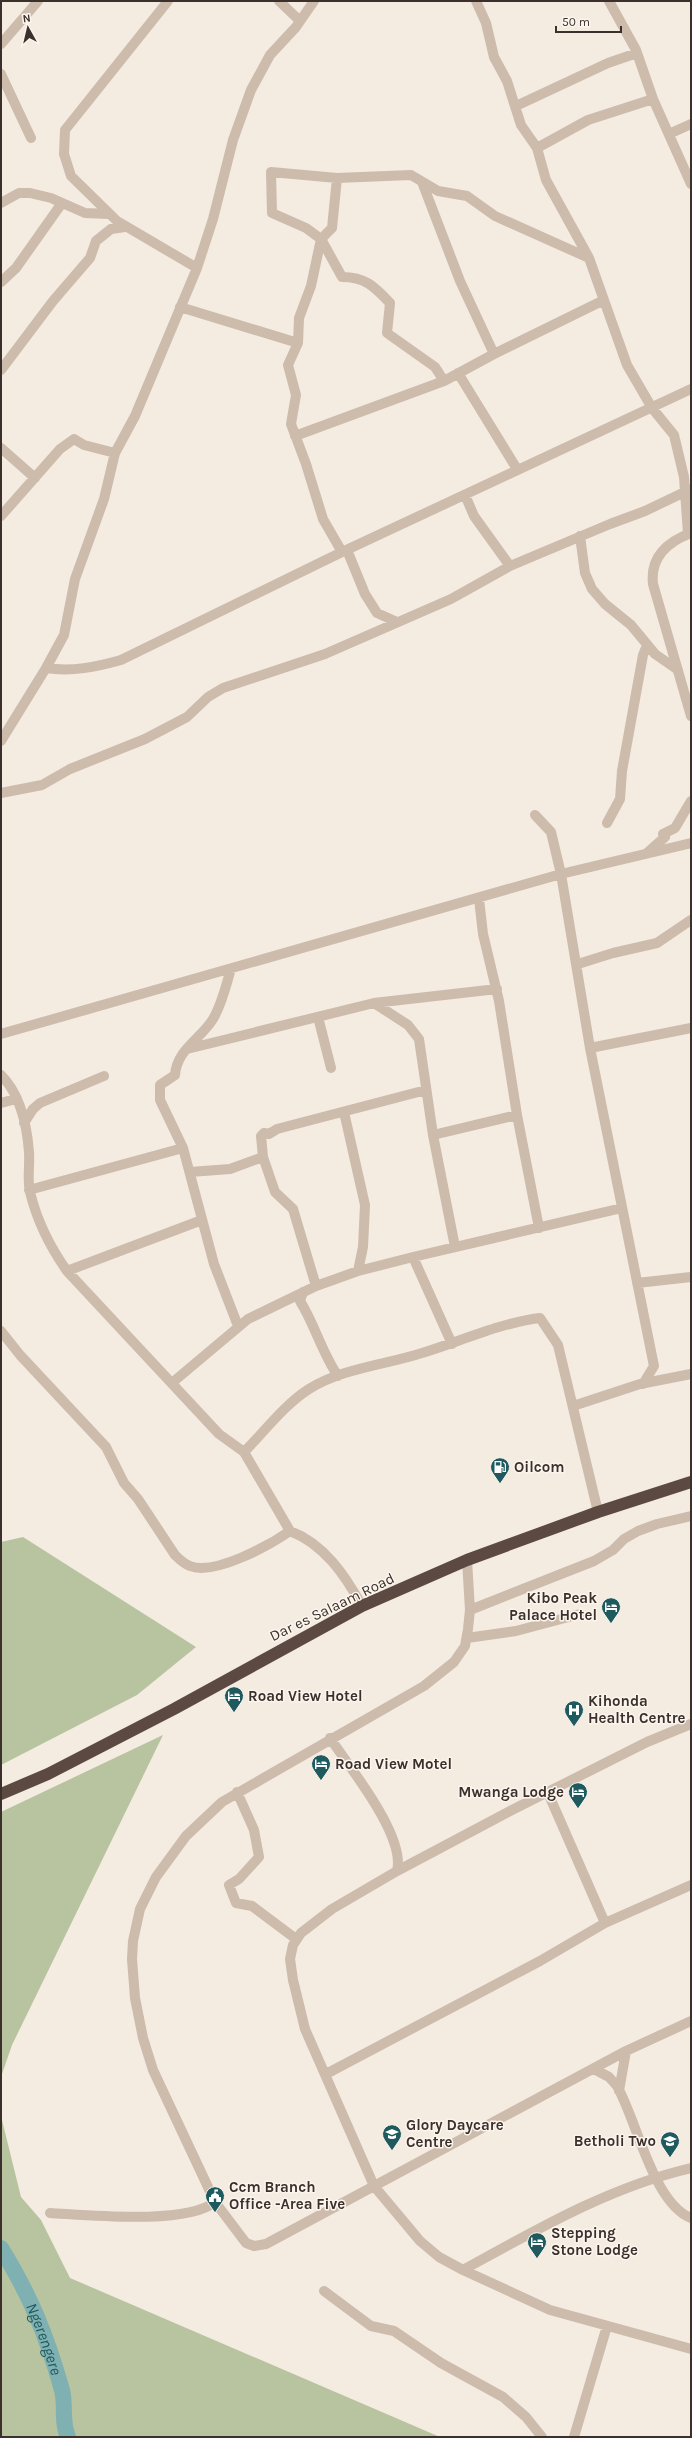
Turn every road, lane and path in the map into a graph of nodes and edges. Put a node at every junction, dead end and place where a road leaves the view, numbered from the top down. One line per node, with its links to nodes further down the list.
1 (38, 1): 8 (street)
2 (168, 1): 22 (street)
3 (279, 1): 7 (street)
4 (314, 1): 7 (street)
5 (476, 1): 12 (street)
6 (609, 1): 9 (street)
7 (300, 21): 26 (street)
8 (1, 44)
9 (637, 53): 11 (street); 12 (street)
10 (1, 74): 15 (street)
11 (653, 99): 14 (street); 16 (street)
12 (516, 106): 16 (street)
13 (691, 124): 14 (street)
14 (669, 134): 19 (street)
15 (31, 138)
16 (537, 148): 25 (street)
17 (337, 178): 18 (street); 24 (street); 24 (street)
18 (422, 182): 25 (street); 31 (street)
19 (691, 184)
20 (1, 203): 21 (street)
21 (62, 203): 22 (street); 27 (street)
22 (109, 214): 23 (street)
23 (125, 227): 26 (street); 32 (street)
24 (322, 239): 30 (street); 34 (street)
25 (589, 258): 28 (street)
26 (197, 268): 29 (street)
27 (1, 282)
28 (604, 300): 31 (street); 36 (street)
29 (180, 307): 30 (street); 39 (street)
30 (298, 343): 37 (street)
31 (494, 354): 33 (street)
32 (1, 370)
33 (458, 373): 34 (street); 40 (street)
34 (444, 381): 37 (street)
35 (691, 388): 36 (street)
36 (652, 408): 40 (street); 42 (street)
37 (295, 436): 47 (street)
38 (1, 448): 41 (street)
39 (115, 453): 41 (street); 51 (street)
40 (517, 469): 43 (street)
41 (35, 478): 44 (street)
42 (688, 490): 45 (street); 46 (street)
43 (464, 495): 47 (street); 48 (street)
44 (1, 516)
45 (690, 534): 52 (street)
46 (580, 536): 48 (street); 50 (street)
47 (344, 551): 49 (street); 51 (street)
48 (510, 566): 49 (street)
49 (397, 622): 55 (street)
50 (647, 644): 52 (street); 58 (street)
51 (46, 668): 54 (street)
52 (678, 670): 53 (street)
53 (691, 716)
54 (1, 741)
55 (1, 793)
56 (691, 801): 60 (street)
57 (535, 815): 61 (street)
58 (607, 823)
59 (691, 843): 60 (street)
60 (644, 855): 61 (street)
61 (561, 874): 62 (street); 64 (street)
62 (479, 898): 65 (street); 66 (street)
63 (691, 920): 64 (street)
64 (578, 964): 71 (street)
65 (231, 969): 70 (street); 72 (street)
66 (497, 989): 67 (street); 80 (street)
67 (374, 1003): 68 (street); 76 (street)
68 (318, 1017): 72 (street); 73 (street)
69 (691, 1028): 71 (street)
70 (1, 1034)
71 (590, 1048): 87 (street)
72 (185, 1050): 83 (street)
73 (331, 1068)
74 (1, 1075): 77 (street)
75 (104, 1076): 81 (street)
76 (426, 1090): 79 (street); 82 (street)
77 (16, 1099): 78 (street); 81 (street)
78 (1, 1103)
79 (344, 1112): 84 (street); 93 (street)
80 (517, 1115): 82 (street); 89 (street)
81 (24, 1123): 86 (street)
82 (433, 1135): 90 (street)
83 (183, 1148): 85 (street); 86 (street)
84 (263, 1157): 85 (street); 96 (street)
85 (190, 1172): 88 (street)
86 (29, 1190): 92 (street)
87 (622, 1208): 89 (street); 95 (street)
88 (202, 1220): 92 (street); 98 (street)
89 (539, 1228): 90 (street)
90 (455, 1247): 91 (street)
91 (413, 1257): 93 (street); 100 (street)
92 (67, 1271): 103 (street)
93 (358, 1271): 96 (street)
94 (691, 1277): 95 (street)
95 (637, 1283): 104 (street)
96 (316, 1286): 97 (street)
97 (303, 1292): 98 (street); 102 (street)
98 (238, 1326): 103 (street)
99 (1, 1330): 110 (street)
100 (452, 1344): 102 (street); 105 (street)
101 (691, 1374): 104 (street)
102 (338, 1376): 106 (street)
103 (173, 1382): 106 (street)
104 (643, 1384): 105 (street)
105 (573, 1406): 108 (street)
106 (244, 1452): 110 (street)
107 (691, 1482): 108 (highway, Dar es Salaam Road)
108 (598, 1512): 111 (highway, Dar es Salaam Road)
109 (691, 1516): 113 (street)
110 (290, 1531): 112 (street)
111 (467, 1560): 112 (highway, Dar es Salaam Road); 113 (street)
112 (362, 1606): 120 (highway, Dar es Salaam Road)
113 (470, 1610): 115 (street)
114 (580, 1614): 115 (street)
115 (467, 1638): 117 (street)
116 (691, 1724): 119 (street)
117 (330, 1738): 118 (street); 121 (street)
118 (237, 1792): 124 (street); 133 (street)
119 (548, 1793): 121 (street); 123 (street)
120 (1, 1794)
121 (397, 1871): 124 (street)
122 (691, 1885): 123 (street)
123 (605, 1923): 128 (street)
124 (296, 1939): 128 (street)
125 (691, 2021): 126 (street)
126 (626, 2051): 127 (street); 129 (street)
127 (594, 2069): 129 (street); 132 (street)
128 (326, 2074): 132 (street)
129 (619, 2091): 131 (street)
130 (691, 2168): 131 (street)
131 (655, 2176): 135 (street); 136 (street)
132 (374, 2186): 133 (street); 136 (street)
133 (215, 2202): 134 (street)
134 (50, 2213)
135 (691, 2218)
136 (463, 2270): 138 (street)
137 (324, 2290): 140 (street)
138 (606, 2326): 139 (street); 141 (street)
139 (691, 2349)
140 (542, 2437)
141 (574, 2437)

